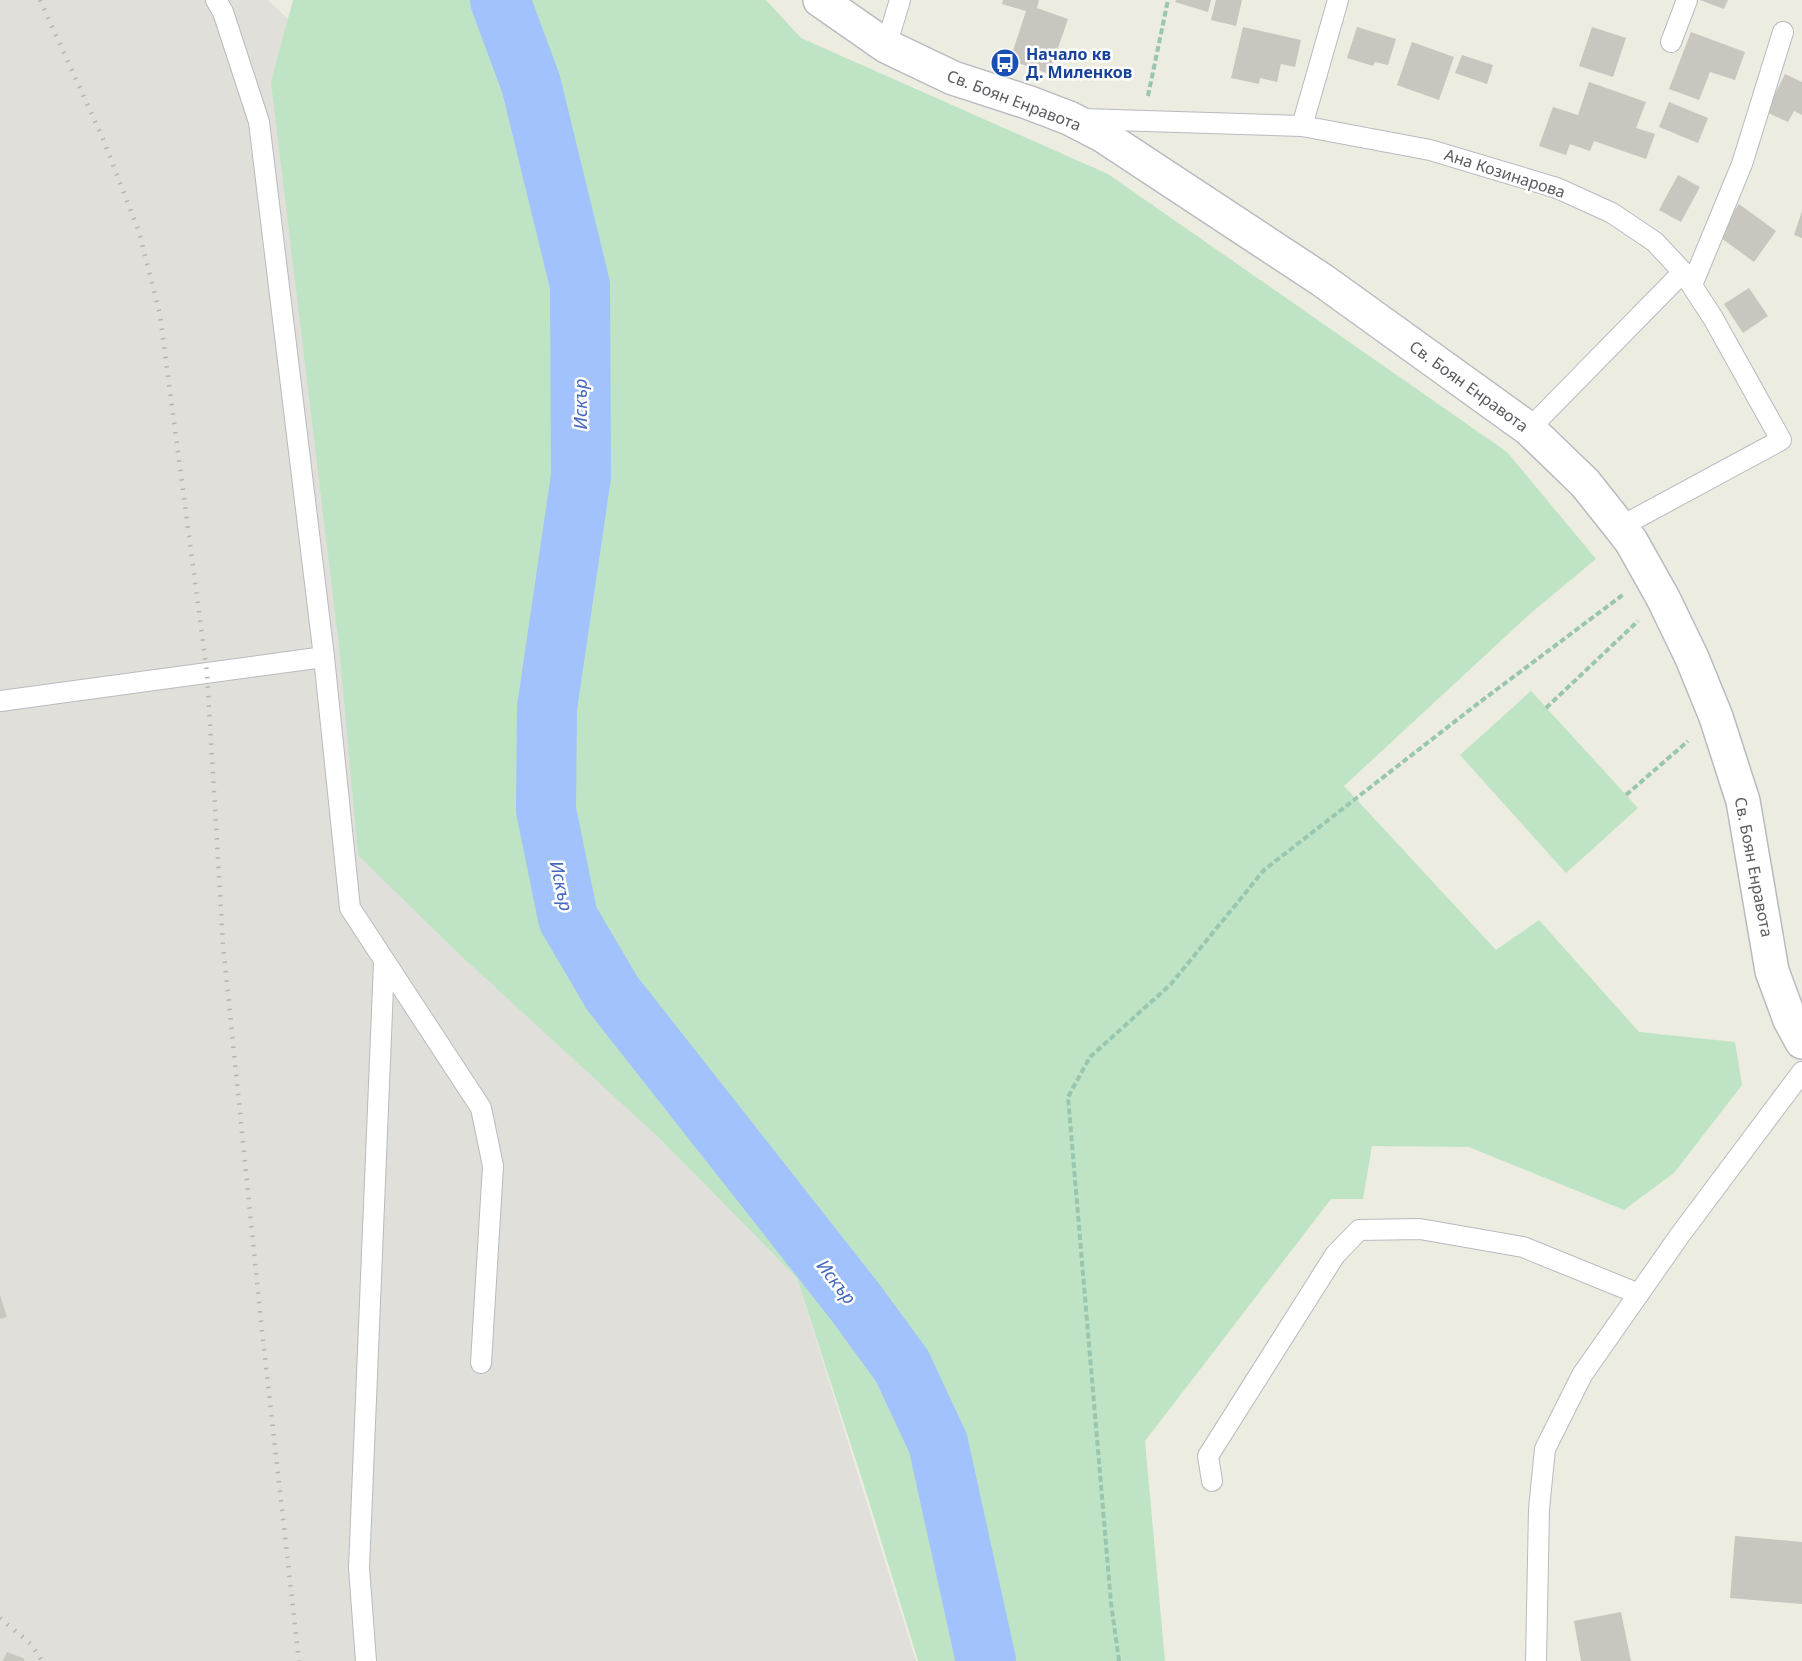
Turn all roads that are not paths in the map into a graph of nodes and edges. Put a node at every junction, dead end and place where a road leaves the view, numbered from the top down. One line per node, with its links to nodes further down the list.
1 (216, 0): 14 (lane)
2 (820, 0): 8 (street, Св. Боян Енравота)
3 (900, 0): 8 (lane)
4 (1338, 0): 10 (lane)
5 (1687, 0): 7 (lane)
6 (1783, 32): 11 (lane)
7 (1671, 42)
8 (886, 46): 9 (street, Св. Боян Енравота)
9 (1069, 118): 10 (lane, Ана Козинарова); 12 (street, Св. Боян Енравота)
10 (1302, 126): 11 (lane, Ана Козинарова)
11 (1688, 279): 12 (lane); 13 (lane, Ана Козинарова)
12 (1529, 429): 13 (street, Св. Боян Енравота)
13 (1620, 526): 17 (street, Св. Боян Енравота)
14 (324, 657): 15 (lane); 16 (lane)
15 (0, 701)
16 (384, 963): 20 (lane); 22 (lane)
17 (1802, 1042)
18 (1802, 1072): 19 (lane)
19 (1639, 1294): 21 (lane); 23 (lane)
20 (482, 1363)
21 (1212, 1480)
22 (366, 1661)
23 (1536, 1661)

